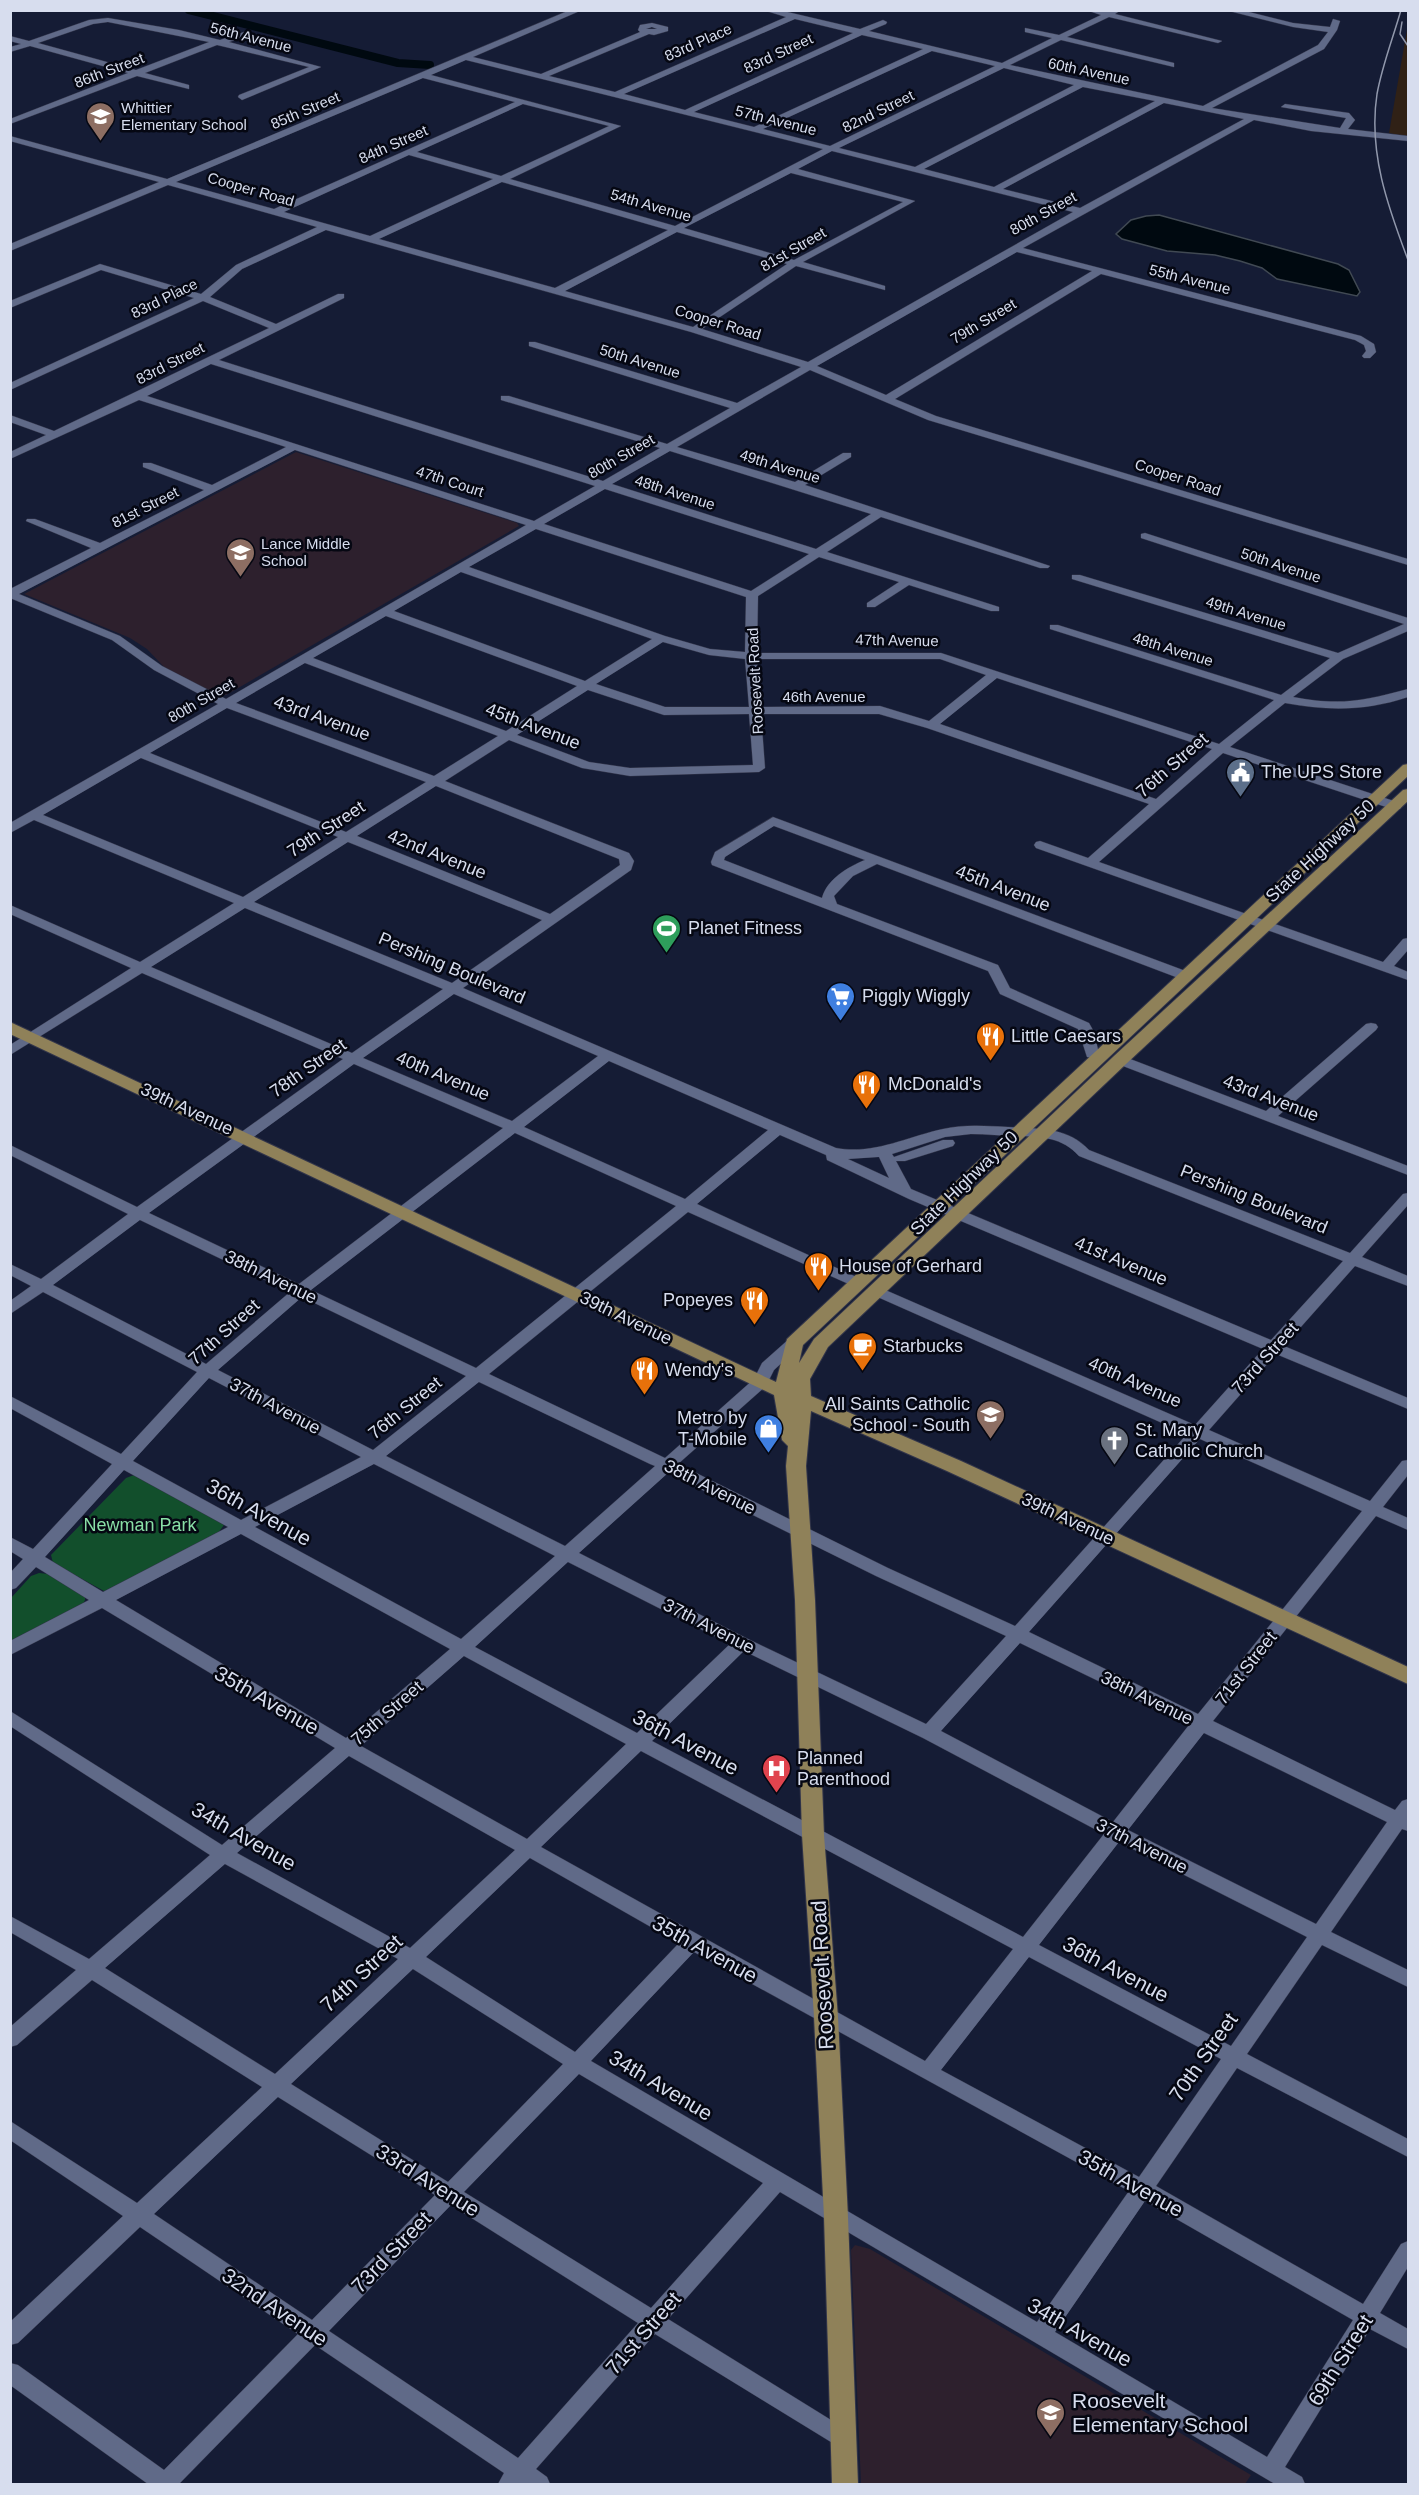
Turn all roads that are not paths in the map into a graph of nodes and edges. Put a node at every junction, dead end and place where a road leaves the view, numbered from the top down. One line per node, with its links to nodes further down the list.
1 (578, 10): 22 (street, 85th Street)
2 (766, 10): 7 (street, 60th Avenue)
3 (1090, 10): 6 (street)
4 (1117, 10): 6 (street, 82nd Street)
5 (1229, 10): 11 (street)
6 (1107, 15): 16 (street, 82nd Street); 17 (street)
7 (793, 17): 13 (street, 60th Avenue); 30 (street, 83rd Place)
8 (1336, 21): 11 (street)
9 (883, 22): 13 (street, 83rd Street)
10 (1028, 30): 16 (street)
11 (1333, 30): 35 (street)
12 (646, 32): 27 (street)
13 (862, 32): 20 (street, 60th Avenue); 36 (street, 83rd Street)
14 (244, 34): 19 (street, 86th Street)
15 (10, 38): 18 (street)
16 (1064, 38): 23 (street); 24 (street, 82nd Street)
17 (1218, 41)
18 (29, 43): 19 (street, 56th Avenue); 21 (street, 56th Avenue); 25 (street)
19 (219, 43): 25 (street, 86th Street); 31 (street, 56th Avenue)
20 (932, 48): 24 (street, 60th Avenue); 39 (street)
21 (10, 50)
22 (464, 57): 26 (street, 85th Street); 27 (street, 57th Avenue)
23 (1170, 65)
24 (1005, 66): 28 (street, 60th Avenue); 43 (street, 82nd Street)
25 (135, 74): 29 (street); 38 (street, 86th Street)
26 (422, 75): 33 (street); 48 (street, 85th Street)
27 (542, 76): 30 (street, 57th Avenue)
28 (1082, 84): 32 (street, 60th Avenue); 46 (street)
29 (186, 87)
30 (616, 95): 36 (street, 57th Avenue)
31 (242, 97)
32 (1162, 101): 35 (street, 60th Avenue); 49 (street)
33 (521, 102): 44 (street, 84th Street); 47 (street)
34 (1285, 107): 40 (street)
35 (1204, 109): 37 (street, 60th Avenue)
36 (686, 112): 39 (street, 57th Avenue)
37 (1252, 118): 40 (street, 60th Avenue); 50 (street, 80th Street)
38 (10, 122)
39 (756, 129): 43 (street, 57th Avenue)
40 (1342, 131): 42 (street, 60th Avenue)
41 (10, 138): 48 (street, Cooper Road)
42 (1408, 138)
43 (832, 148): 45 (street, 82nd Street); 46 (street, 57th Avenue)
44 (411, 153): 47 (street, 54th Avenue); 51 (street, 84th Street)
45 (792, 170): 53 (street, 82nd Street); 57 (street, 81st Street)
46 (916, 170): 49 (street, 57th Avenue)
47 (504, 178): 53 (street, 54th Avenue); 54 (street)
48 (169, 182): 51 (street, Cooper Road); 55 (street, 85th Street)
49 (996, 189): 50 (street, 57th Avenue)
50 (1081, 211): 56 (street, 80th Street)
51 (276, 212): 52 (street, Cooper Road)
52 (326, 226): 54 (street, Cooper Road); 62 (street, 83rd Place)
53 (676, 228): 57 (street, 54th Avenue); 60 (street, 82nd Street)
54 (371, 239): 60 (street, Cooper Road)
55 (10, 248)
56 (1014, 248): 58 (street, 55th Avenue); 69 (street, 80th Street)
57 (795, 263): 59 (street, 54th Avenue); 65 (street, 81st Street)
58 (1099, 271): 67 (street, 55th Avenue); 73 (street, 79th Street)
59 (882, 288)
60 (557, 291): 65 (street, Cooper Road)
61 (341, 296): 64 (street, 83rd Street)
62 (203, 298): 63 (street); 64 (street); 70 (street, 83rd Place)
63 (10, 305)
64 (275, 327): 68 (street, 83rd Street)
65 (694, 330): 69 (street, Cooper Road)
66 (532, 344): 74 (street, 50th Avenue)
67 (1367, 356)
68 (209, 360): 71 (street, 83rd Street); 82 (street, 48th Avenue)
69 (808, 366): 73 (street, Cooper Road); 74 (street, 80th Street)
70 (10, 387)
71 (138, 396): 76 (street, 83rd Street); 77 (street, 47th Court)
72 (505, 398): 78 (street, 49th Avenue)
73 (885, 400): 91 (street, Cooper Road)
74 (740, 407): 78 (street, 80th Street)
75 (10, 418): 76 (street)
76 (55, 435): 79 (street, 83rd Street)
77 (294, 447): 84 (street, 81st Street); 87 (street, 47th Court)
78 (667, 448): 82 (street, 80th Street); 83 (street, 49th Avenue)
79 (10, 456)
80 (847, 456): 83 (street)
81 (147, 465): 84 (street)
82 (603, 485): 87 (street, 80th Street); 90 (street, 48th Avenue)
83 (796, 486): 85 (street, 49th Avenue)
84 (212, 489): 89 (street, 81st Street)
85 (880, 513): 90 (street); 92 (street, 49th Avenue)
86 (31, 521): 89 (street)
87 (536, 524): 93 (street, 80th Street); 97 (street, 47th Court)
88 (1144, 537): 101 (street, 50th Avenue)
89 (100, 547): 96 (street, 81st Street)
90 (818, 554): 95 (street, 48th Avenue); 97 (street)
91 (1408, 562)
92 (1044, 566)
93 (460, 568): 100 (street, 80th Street); 104 (street, 47th Avenue)
94 (1076, 577): 106 (street, 49th Avenue)
95 (907, 582): 98 (street); 99 (street, 48th Avenue)
96 (11, 594): 112 (street, 43rd Avenue)
97 (752, 595): 105 (street, Roosevelt Road)
98 (871, 604)
99 (996, 609)
100 (385, 612): 107 (street, 80th Street); 109 (street, 46th Avenue)
101 (1408, 622)
102 (1054, 627): 111 (street, 48th Avenue)
103 (1408, 627): 106 (street, 76th Street)
104 (661, 638): 105 (street, 47th Avenue); 109 (street, 79th Street)
105 (751, 656): 108 (street, 47th Avenue); 113 (street, Roosevelt Road)
106 (1339, 657): 111 (street, 76th Street)
107 (305, 659): 112 (street, 80th Street); 115 (street, 45th Avenue)
108 (996, 673): 114 (street); 116 (street, 47th Avenue)
109 (586, 686): 113 (street, 46th Avenue); 115 (street, 79th Street)
110 (1408, 693): 111 (street)
111 (1282, 699): 116 (street, 76th Street)
112 (227, 704): 117 (street, 80th Street); 120 (street, 43rd Avenue)
113 (756, 711): 114 (street, 46th Avenue); 118 (street, Roosevelt Road)
114 (931, 725): 123 (street, 46th Avenue)
115 (506, 735): 118 (street, 45th Avenue); 120 (street, 79th Street)
116 (1221, 748): 122 (street, 47th Avenue); 123 (street, 76th Street)
117 (142, 754): 125 (street, 80th Street); 127 (street, 42nd Avenue)
118 (759, 768)
119 (1408, 768): 122 (main road, State Highway 50)
120 (435, 781): 127 (street, 79th Street); 130 (street, 43rd Avenue)
121 (1408, 794): 124 (main road, State Highway 50)
122 (1376, 799): 124 (street, 47th Avenue); 136 (main road, State Highway 50)
123 (1157, 803): 131 (street, 76th Street)
124 (1396, 806): 137 (main road, State Highway 50)
125 (34, 816): 126 (street, 80th Street); 132 (street, Pershing Boulevard)
126 (10, 829)
127 (347, 837): 132 (street, 79th Street); 135 (street, 42nd Avenue)
128 (1040, 845): 131 (street)
129 (877, 860): 133 (street); 133 (street, 45th Avenue); 141 (street, 45th Avenue)
130 (628, 861): 135 (street, 78th Street)
131 (1090, 862): 136 (street)
132 (244, 903): 139 (street, 79th Street); 143 (street, Pershing Boulevard)
133 (832, 907): 148 (street)
134 (10, 909): 139 (street, 40th Avenue)
135 (551, 919): 143 (street, 78th Street)
136 (1248, 919): 137 (street); 141 (main road, State Highway 50)
137 (1268, 926): 140 (street); 151 (main road, State Highway 50)
138 (1408, 942): 140 (street)
139 (142, 968): 146 (street, 79th Street); 150 (street, 40th Avenue)
140 (1385, 968): 142 (street)
141 (1186, 976): 156 (main road, State Highway 50)
142 (1408, 976)
143 (452, 988): 149 (street, Pershing Boulevard); 150 (street, 78th Street)
144 (10, 1027): 146 (main road, 39th Avenue)
145 (1371, 1027): 152 (street)
146 (32, 1036): 147 (street, 79th Street); 155 (main road, 39th Avenue)
147 (10, 1051)
148 (1092, 1054)
149 (608, 1055): 153 (street, 77th Street); 154 (street, Pershing Boulevard)
150 (353, 1058): 153 (street, 40th Avenue); 155 (street, 78th Street)
151 (1120, 1060): 152 (street, 43rd Avenue); 157 (main road, State Highway 50)
152 (1268, 1117): 161 (street, 43rd Avenue)
153 (513, 1127): 164 (street, 40th Avenue); 167 (street, 77th Street)
154 (778, 1129): 158 (street, Pershing Boulevard); 164 (street, 76th Street)
155 (243, 1136): 166 (street, 78th Street); 167 (main road, 39th Avenue)
156 (1013, 1136): 157 (street, Pershing Boulevard); 160 (street, Pershing Boulevard); 165 (main road, State Highway 50)
157 (1040, 1137): 168 (main road, State Highway 50); 169 (street, Pershing Boulevard)
158 (821, 1147): 160 (street, Pershing Boulevard); 162 (street, 41st Avenue)
159 (10, 1149): 166 (street, 38th Avenue)
160 (886, 1156): 162 (street)
161 (1408, 1171)
162 (906, 1192): 165 (street, 41st Avenue)
163 (1408, 1197): 169 (street, 73rd Street)
164 (687, 1207): 172 (street, 40th Avenue); 176 (street, 76th Street)
165 (940, 1207): 168 (street, 41st Avenue); 172 (main road, State Highway 50)
166 (137, 1213): 173 (street, 78th Street); 174 (street, 38th Avenue)
167 (402, 1213): 174 (street, 77th Street); 176 (main road, 39th Avenue)
168 (958, 1214): 175 (main road, State Highway 50); 179 (street, 41st Avenue)
169 (1353, 1259): 171 (street, Pershing Boulevard); 179 (street, 73rd Street)
170 (10, 1269): 173 (street, 37th Avenue)
171 (1408, 1281)
172 (858, 1283): 178 (main road, State Highway 50)
173 (43, 1285): 177 (street, 78th Street); 181 (street, 37th Avenue)
174 (300, 1291): 181 (street, 77th Street); 182 (street, 38th Avenue)
175 (878, 1292): 180 (main road, State Highway 50); 187 (street, 40th Avenue)
176 (578, 1296): 182 (street, 76th Street); 183 (main road, 39th Avenue)
177 (10, 1309)
178 (794, 1343): 183 (street, 75th Street); 184 (main road, State Highway 50)
179 (1275, 1347): 186 (street, 41st Avenue); 187 (street, 73rd Street)
180 (810, 1359): 184 (street); 184 (main road, State Highway 50)
181 (208, 1370): 188 (street, 37th Avenue); 189 (street, 77th Street)
182 (478, 1374): 188 (street, 76th Street); 190 (street, 38th Avenue)
183 (760, 1382): 184 (main road, 39th Avenue); 190 (street, 75th Street)
184 (790, 1388): 192 (main road, State Highway 50); 197 (main road, 39th Avenue)
185 (10, 1401): 189 (street, 36th Avenue)
186 (1408, 1404)
187 (1199, 1432): 193 (street, 40th Avenue); 197 (street, 73rd Street)
188 (374, 1457): 195 (street, 76th Street); 199 (street, 37th Avenue)
189 (125, 1463): 195 (street, 36th Avenue); 200 (street, 77th Street)
190 (667, 1465): 196 (street, 38th Avenue); 199 (street, 75th Street)
191 (1408, 1465): 193 (street, 71st Street)
192 (796, 1466): 196 (main road, Roosevelt Road)
193 (1372, 1508): 194 (street, 40th Avenue); 203 (street, 71st Street)
194 (1408, 1524)
195 (240, 1527): 202 (street, 76th Street); 206 (street, 36th Avenue)
196 (799, 1531): 204 (street, 38th Avenue); 208 (main road, Roosevelt Road)
197 (1106, 1536): 203 (main road, 39th Avenue); 204 (street, 73rd Street)
198 (10, 1543): 200 (street, 35th Avenue)
199 (568, 1553): 205 (street, 37th Avenue); 206 (street, 75th Street)
200 (35, 1558): 201 (street, 77th Street); 202 (street, 35th Avenue)
201 (10, 1584)
202 (102, 1600): 207 (street, 76th Street); 214 (street, 35th Avenue)
203 (1285, 1619): 209 (main road, 39th Avenue); 211 (street, 71st Street)
204 (1017, 1634): 211 (street, 38th Avenue); 212 (street, 73rd Street)
205 (742, 1643): 208 (street, 37th Avenue); 213 (street, 74th Street)
206 (462, 1648): 213 (street, 36th Avenue); 214 (street, 75th Street)
207 (10, 1649)
208 (807, 1675): 212 (street, 37th Avenue); 217 (main road, Roosevelt Road)
209 (1408, 1676)
210 (10, 1717): 219 (street, 34th Avenue)
211 (1202, 1725): 215 (street, 38th Avenue); 216 (street, 71st Street)
212 (929, 1733): 216 (street, 37th Avenue)
213 (639, 1742): 217 (street, 36th Avenue); 218 (street, 74th Street)
214 (348, 1747): 218 (street, 35th Avenue); 219 (street, 75th Street)
215 (1405, 1817): 221 (street, 70th Street)
216 (1117, 1833): 221 (street, 37th Avenue); 223 (street, 71st Street)
217 (813, 1835): 223 (street, 36th Avenue); 227 (main road, Roosevelt Road)
218 (528, 1849): 222 (street, 35th Avenue); 224 (street, 74th Street)
219 (224, 1855): 224 (street, 34th Avenue); 225 (street, 75th Street)
220 (10, 1923): 225 (street, 33rd Avenue)
221 (1318, 1935): 226 (street, 37th Avenue); 229 (street, 70th Street)
222 (692, 1941): 227 (street, 35th Avenue); 230 (street, 73rd Street)
223 (1027, 1947): 229 (street, 36th Avenue); 231 (street, 71st Street)
224 (412, 1958): 230 (street, 34th Avenue); 232 (street, 74th Street)
225 (90, 1969): 228 (street, 75th Street); 232 (street, 33rd Avenue)
226 (1408, 1979)
227 (826, 2017): 231 (street, 35th Avenue); 239 (main road, Roosevelt Road)
228 (10, 2039)
229 (1232, 2057): 234 (street, 36th Avenue); 236 (street, 70th Street)
230 (577, 2063): 235 (street, 34th Avenue); 237 (street, 73rd Street)
231 (929, 2071): 236 (street, 35th Avenue)
232 (275, 2085): 237 (street, 33rd Avenue); 238 (street, 74th Street)
233 (10, 2129): 238 (street, 32nd Avenue)
234 (1408, 2149)
235 (777, 2181): 239 (street, 34th Avenue); 242 (street, 71st Street)
236 (1141, 2188): 241 (street, 35th Avenue); 245 (street, 70th Street)
237 (449, 2194): 242 (street, 33rd Avenue); 243 (street, 73rd Street)
238 (139, 2216): 243 (street, 32nd Avenue); 244 (street, 74th Street)
239 (836, 2217): 245 (street, 34th Avenue); 248 (main road, Roosevelt Road)
240 (1408, 2250): 241 (street, 69th Street)
241 (1367, 2317): 246 (street, 35th Avenue); 249 (street, 69th Street)
242 (654, 2320): 248 (street, 33rd Avenue); 250 (street, 71st Street)
243 (313, 2333): 250 (street, 32nd Avenue); 251 (street, 73rd Street)
244 (10, 2336)
245 (1040, 2336): 249 (street, 34th Avenue)
246 (1408, 2340)
247 (10, 2372): 251 (street)
248 (844, 2440): 253 (main road, Roosevelt Road)
249 (1271, 2470): 254 (street, 34th Avenue)
250 (514, 2478): 252 (street, 32nd Avenue)
251 (165, 2484)
252 (539, 2484)
253 (845, 2484)
254 (1294, 2484)

